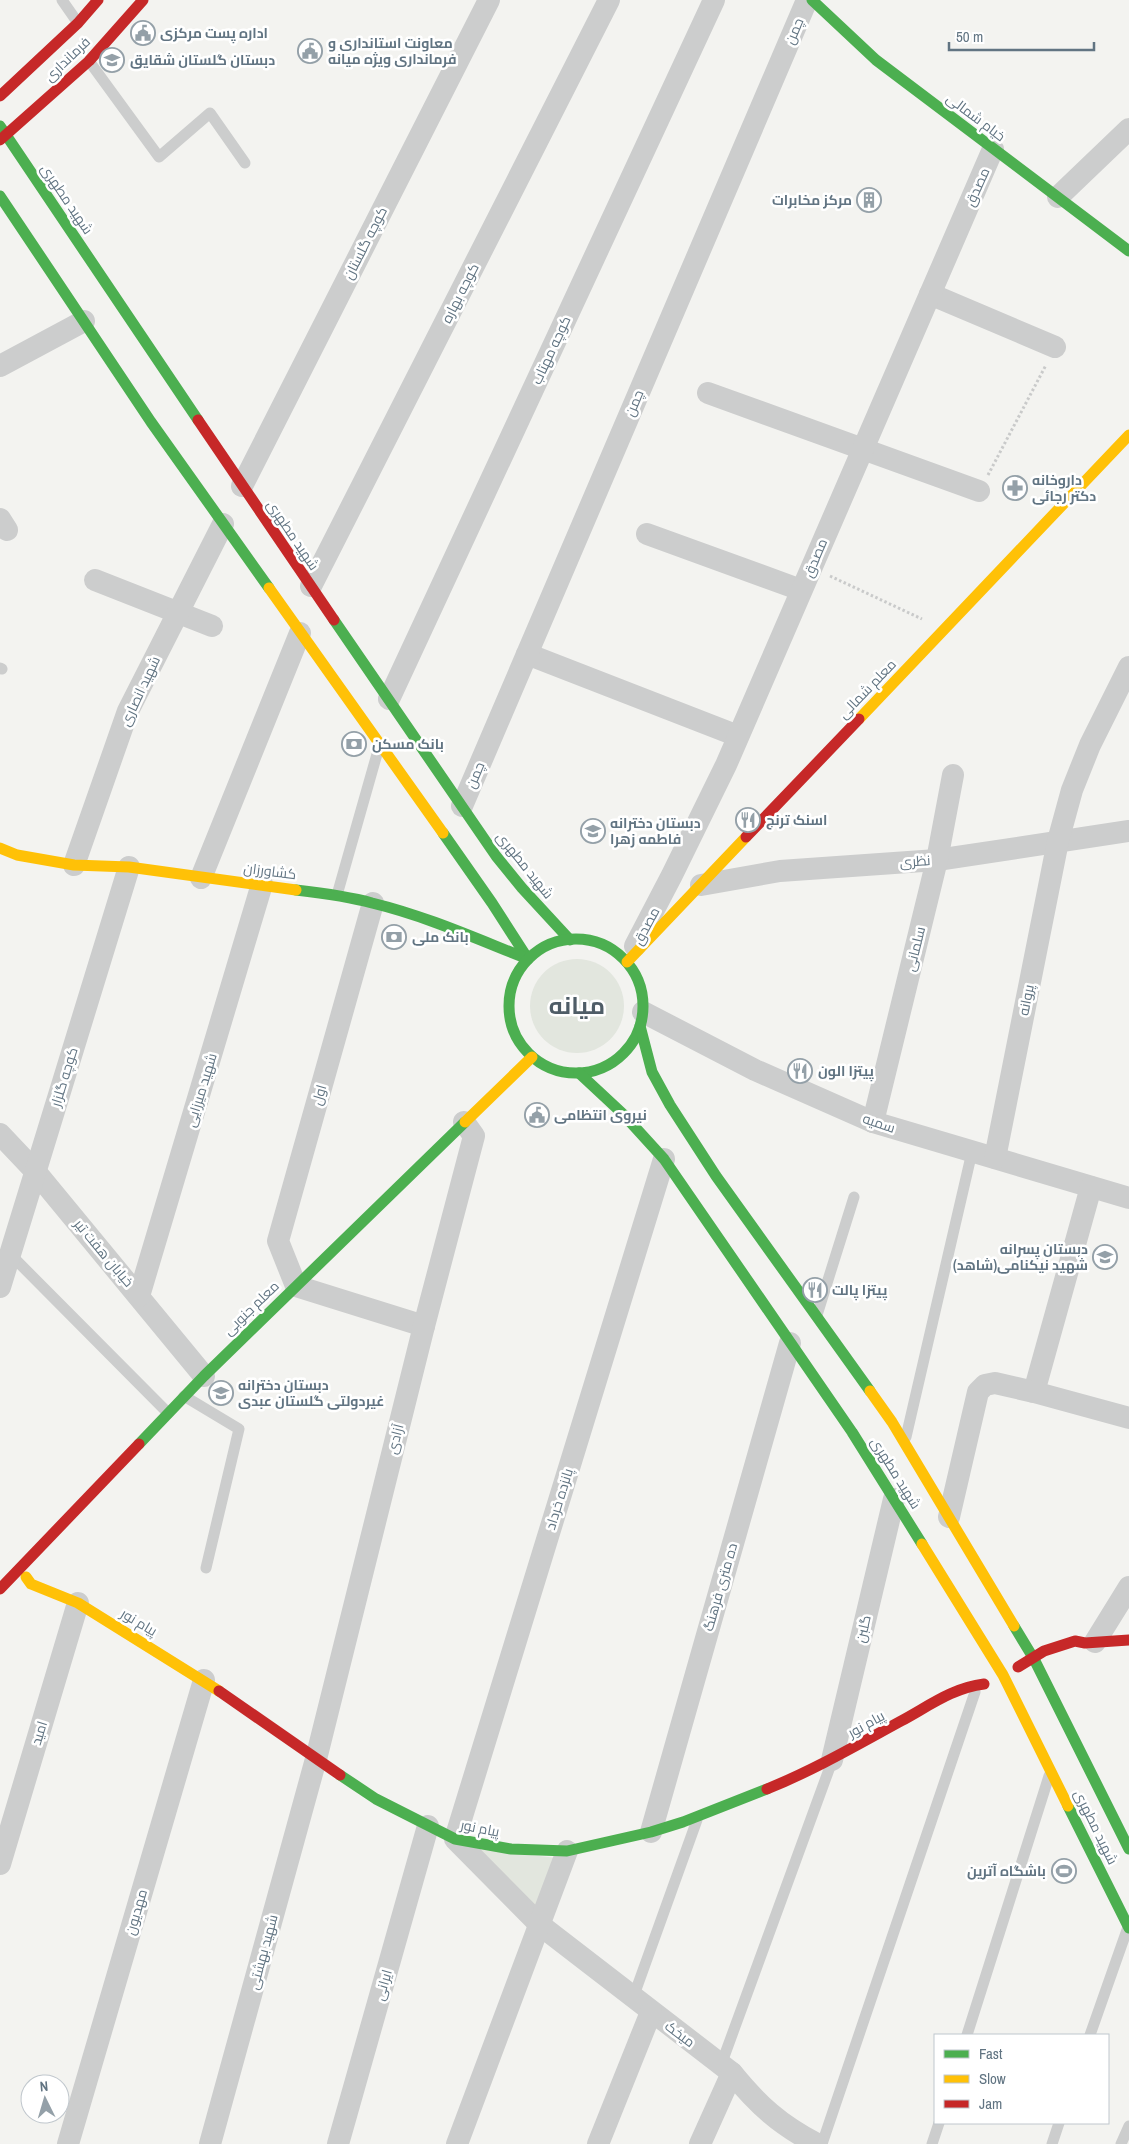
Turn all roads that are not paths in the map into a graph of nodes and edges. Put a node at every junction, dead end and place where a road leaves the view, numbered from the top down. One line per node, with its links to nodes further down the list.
1 (62, 0): 9 (lane)
2 (98, 0): 9 (main road, فرمانداری)
3 (143, 0): 10 (main road, فرمانداری)
4 (489, 0): 26 (street, کوچه گلستان)
5 (609, 0): 31 (street, کوچه بهاره)
6 (714, 0): 38 (street, کوچه مهتاب)
7 (807, 0): 36 (street, چمن)
8 (812, 0): 14 (main road, خیام شمالی)
9 (78, 23): 11 (main road, فرمانداری)
10 (88, 61): 13 (main road, فرمانداری); 15 (lane)
11 (0, 96)
12 (1129, 129): 17 (street)
13 (2, 134): 26 (main road, شهید مطهری)
14 (993, 149): 17 (main road, خیام شمالی); 19 (street, مصدق)
15 (245, 163)
16 (0, 196): 20 (main road)
17 (1058, 197): 18 (main road, خیام شمالی)
18 (1129, 251)
19 (930, 294): 21 (street); 25 (street, مصدق)
20 (84, 321): 22 (street); 28 (main road)
21 (1055, 347)
22 (0, 366)
23 (708, 393): 25 (street)
24 (1129, 436): 51 (main road, معلم شمالی)
25 (862, 450): 27 (street); 32 (street, مصدق)
26 (242, 486): 31 (main road, شهید مطهری)
27 (979, 492)
28 (223, 524): 33 (street, شهید انصاری); 35 (main road)
29 (647, 534): 32 (street)
30 (95, 580): 33 (street)
31 (311, 586): 38 (main road, شهید مطهری)
32 (802, 590): 39 (street, مصدق)
33 (178, 613): 34 (street); 47 (street, شهید انصاری)
34 (212, 626)
35 (300, 633): 40 (main road); 49 (street)
36 (527, 654): 39 (street); 42 (street, چمن)
37 (1129, 667): 44 (street, پروانه)
38 (388, 699): 42 (main road, شهید مطهری)
39 (738, 736): 56 (street, مصدق)
40 (380, 745): 52 (lane); 55 (main road)
41 (953, 775): 46 (street, سلمانی)
42 (462, 806): 54 (main road, شهید مطهری)
43 (1129, 831): 44 (street, نظری)
44 (1058, 841): 46 (street, نظری); 64 (street, پروانه)
45 (0, 848): 47 (main road, کشاورزان)
46 (937, 860): 51 (street, نظری); 61 (street, سلمانی)
47 (74, 865): 48 (main road, کشاورزان)
48 (129, 867): 49 (main road, کشاورزان); 66 (street, کوچه گلزار)
49 (201, 878): 50 (main road, کشاورزان)
50 (262, 884): 52 (main road, کشاورزان); 73 (street, شهید میرزایی)
51 (700, 885): 56 (main road, معلم شمالی)
52 (337, 895): 53 (main road, کشاورزان)
53 (373, 903): 55 (main road, کشاورزان); 71 (street, اول)
54 (570, 940): 55 (main road); 56 (main road)
55 (528, 960): 58 (main road)
56 (626, 962): 57 (main road)
57 (641, 1019): 59 (main road); 61 (street, سمیه); 74 (main road, شهید مطهری)
58 (532, 1057): 59 (main road); 60 (main road, معلم جنوبی)
59 (579, 1073): 65 (main road, شهید مطهری)
60 (464, 1122): 71 (main road, معلم جنوبی); 75 (street, آزادی)
61 (873, 1122): 63 (street, سمیه)
62 (0, 1134): 66 (street, خیابان هفت تیر)
63 (972, 1152): 64 (street, سمیه); 82 (lane)
64 (995, 1158): 67 (street, سمیه)
65 (664, 1159): 76 (main road, شهید مطهری); 105 (street, پانزده خرداد)
66 (35, 1171): 70 (street, کوچه گلزار); 73 (street, خیابان هفت تیر)
67 (1091, 1187): 69 (street, سمیه); 78 (street)
68 (854, 1197): 74 (lane)
69 (1129, 1198)
70 (10, 1254): 72 (street, کوچه گلزار); 80 (lane)
71 (296, 1286): 75 (street); 77 (main road, معلم جنوبی)
72 (0, 1287)
73 (139, 1296): 77 (street, خیابان هفت تیر)
74 (816, 1316): 82 (main road, شهید مطهری)
75 (424, 1326): 99 (street, آزادی)
76 (790, 1343): 83 (main road, شهید مطهری); 104 (street, ده متری فرهنگ)
77 (204, 1376): 79 (main road, معلم جنوبی)
78 (1034, 1392): 81 (street); 84 (street)
79 (184, 1396): 80 (main road, معلم جنوبی); 85 (lane)
80 (168, 1413): 87 (main road, معلم جنوبی)
81 (1129, 1418)
82 (905, 1444): 84 (main road, شهید مطهری)
83 (894, 1499): 94 (main road, شهید مطهری); 100 (street, گلبن)
84 (949, 1517): 93 (main road, شهید مطهری)
85 (206, 1568)
86 (0, 1570): 87 (main road, پیام نور)
87 (14, 1574): 89 (main road, معلم جنوبی); 90 (main road, پیام نور)
88 (1129, 1587): 92 (street)
89 (0, 1589)
90 (76, 1602): 95 (main road, پیام نور); 108 (street, امید)
91 (1129, 1640): 92 (main road)
92 (1090, 1642): 93 (main road)
93 (1036, 1658): 94 (main road); 106 (main road, شهید مطهری)
94 (1003, 1674): 96 (main road); 101 (main road, شهید مطهری)
95 (204, 1680): 99 (main road, پیام نور); 119 (street, مهدیون)
96 (984, 1684): 97 (main road, پیام نور); 98 (main road, پیام نور)
97 (975, 1692): 98 (main road, پیام نور); 126 (lane)
98 (920, 1711): 100 (main road, پیام نور)
99 (316, 1759): 103 (main road, پیام نور); 120 (street, شهید بهشتی)
100 (832, 1760): 102 (main road, پیام نور); 115 (lane)
101 (1051, 1769): 110 (main road, شهید مطهری); 113 (lane)
102 (698, 1816): 104 (main road, پیام نور); 111 (lane)
103 (428, 1826): 105 (main road, پیام نور); 121 (street, ایرانی)
104 (651, 1832): 107 (main road, پیام نور)
105 (455, 1839): 107 (main road, پیام نور); 109 (street, میخک)
106 (1129, 1849)
107 (567, 1852): 109 (street)
108 (0, 1864)
109 (540, 1925): 111 (street, میخک); 122 (street)
110 (1129, 1927): 114 (lane)
111 (633, 1998): 112 (street, میخک)
112 (652, 2012): 115 (street, میخک); 123 (street)
113 (967, 2034)
114 (1090, 2034)
115 (727, 2069): 124 (street); 125 (street, میخک)
116 (939, 2124): 127 (lane)
117 (1059, 2124): 128 (lane)
118 (1129, 2126): 129 (lane)
119 (68, 2144)
120 (210, 2144)
121 (338, 2144)
122 (457, 2144)
123 (598, 2144)
124 (700, 2144)
125 (817, 2144)
126 (822, 2144)
127 (932, 2144)
128 (1052, 2144)
129 (1121, 2144)

